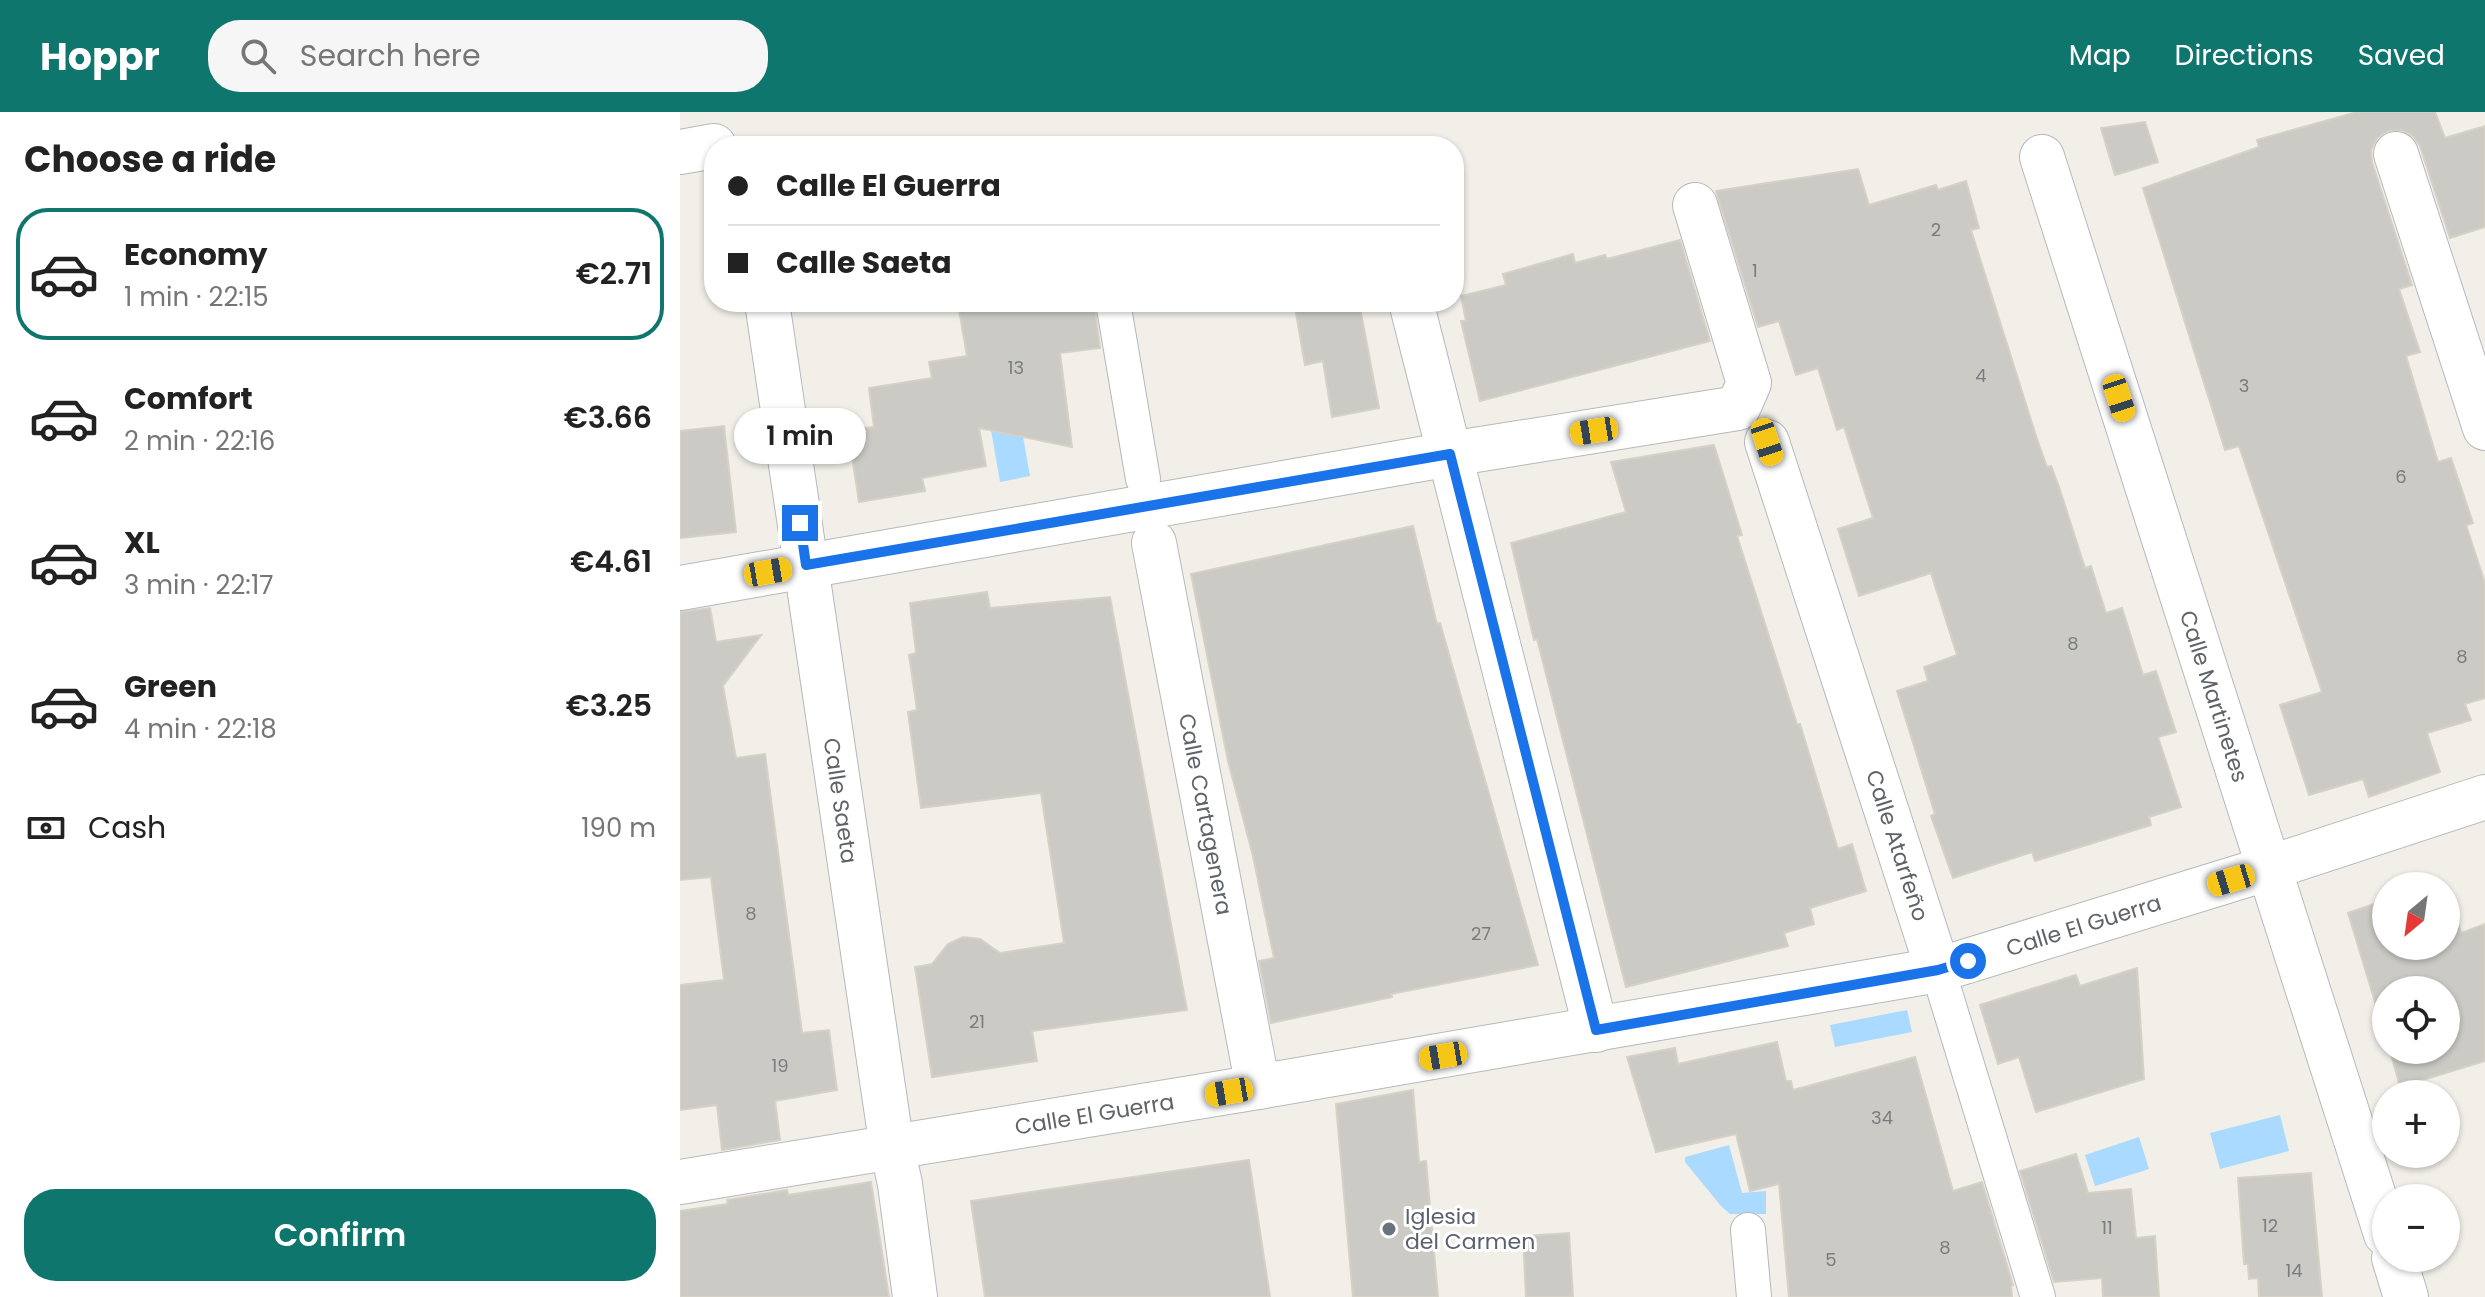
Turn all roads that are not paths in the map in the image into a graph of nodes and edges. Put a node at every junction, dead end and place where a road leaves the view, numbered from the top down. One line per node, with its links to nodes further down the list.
1 (704, 149): 2 (street)
2 (680, 152)
3 (2396, 154): 9 (street)
4 (2042, 157): 17 (street, Calle Martinetes)
5 (1695, 205): 11 (street)
6 (768, 312): 14 (street, Calle Saeta)
7 (1115, 312): 12 (street)
8 (1414, 312): 11 (street)
9 (2485, 428)
10 (1767, 442): 18 (street, Calle Atarfeño)
11 (1450, 454): 14 (street); 19 (street)
12 (1143, 479)
13 (1154, 543): 20 (street, Calle Cartagenera)
14 (806, 565): 15 (street); 21 (street, Calle Saeta)
15 (680, 588)
16 (2485, 797): 17 (street, Calle El Guerra)
17 (2269, 868): 18 (street, Calle El Guerra); 23 (street, Calle Martinetes)
18 (1938, 970): 19 (street, Calle El Guerra); 28 (street, Calle Atarfeño)
19 (1596, 1030): 20 (street, Calle El Guerra)
20 (1258, 1087): 21 (street, Calle El Guerra)
21 (892, 1148): 22 (street, Calle El Guerra); 26 (street, Calle Saeta)
22 (680, 1182)
23 (2372, 1190)
24 (1748, 1230): 27 (street)
25 (2398, 1272): 29 (street)
26 (915, 1297)
27 (1754, 1297)
28 (2038, 1297)
29 (2406, 1297)

